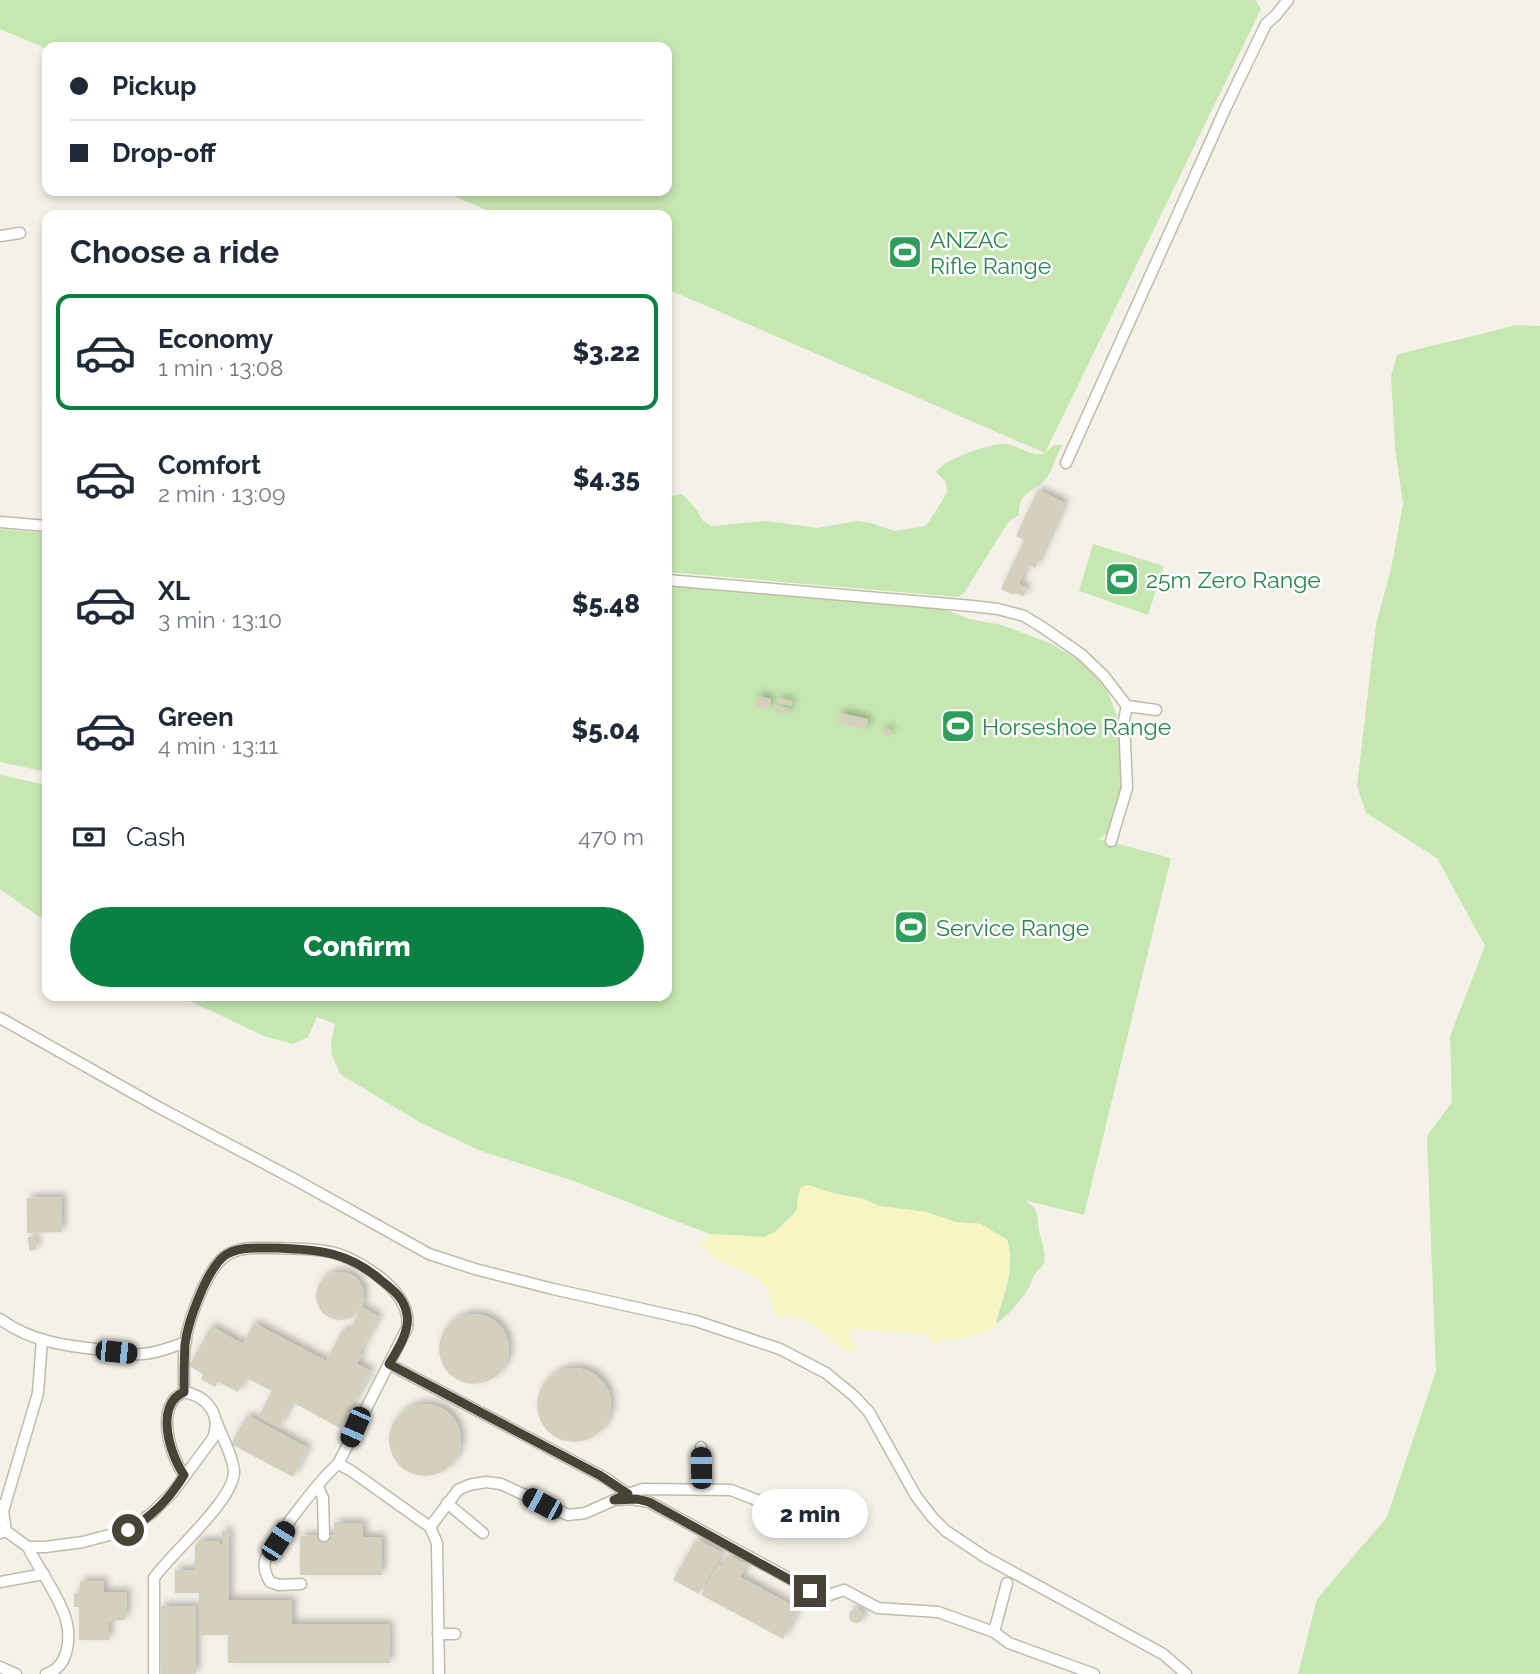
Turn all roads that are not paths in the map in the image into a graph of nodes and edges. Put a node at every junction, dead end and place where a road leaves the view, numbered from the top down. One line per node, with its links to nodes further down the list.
1 (1288, 0): 4 (lane)
2 (20, 233): 3 (lane)
3 (0, 236)
4 (1066, 463)
5 (0, 522): 6 (lane)
6 (42, 526)
7 (672, 580): 8 (lane)
8 (1128, 706): 9 (lane); 10 (lane)
9 (1156, 710)
10 (1111, 841)
11 (0, 1018): 46 (lane)
12 (0, 1319): 13 (lane)
13 (42, 1340): 14 (lane); 27 (lane)
14 (186, 1342): 15 (lane); 16 (lane)
15 (389, 1364): 19 (lane); 23 (lane)
16 (184, 1392): 17 (lane); 20 (lane)
17 (216, 1423): 20 (lane); 43 (lane)
18 (701, 1447): 22 (lane)
19 (338, 1464): 21 (lane); 28 (lane)
20 (184, 1475): 32 (lane)
21 (318, 1487): 31 (lane); 36 (lane)
22 (702, 1489): 23 (lane); 25 (lane)
23 (628, 1494): 24 (lane)
24 (614, 1500): 26 (lane); 37 (lane)
25 (762, 1502)
26 (447, 1503): 28 (lane); 30 (lane)
27 (2, 1505): 29 (lane)
28 (430, 1527): 38 (lane)
29 (3, 1532): 32 (lane)
30 (483, 1533)
31 (324, 1536)
32 (28, 1547): 33 (lane)
33 (44, 1574): 34 (lane); 42 (lane)
34 (0, 1582)
35 (1007, 1583): 37 (lane)
36 (301, 1584)
37 (994, 1632): 45 (lane)
38 (438, 1634): 39 (lane); 44 (lane)
39 (455, 1634)
40 (0, 1667): 41 (lane)
41 (16, 1674)
42 (46, 1674)
43 (154, 1674)
44 (439, 1674)
45 (1094, 1674)
46 (1186, 1674)

